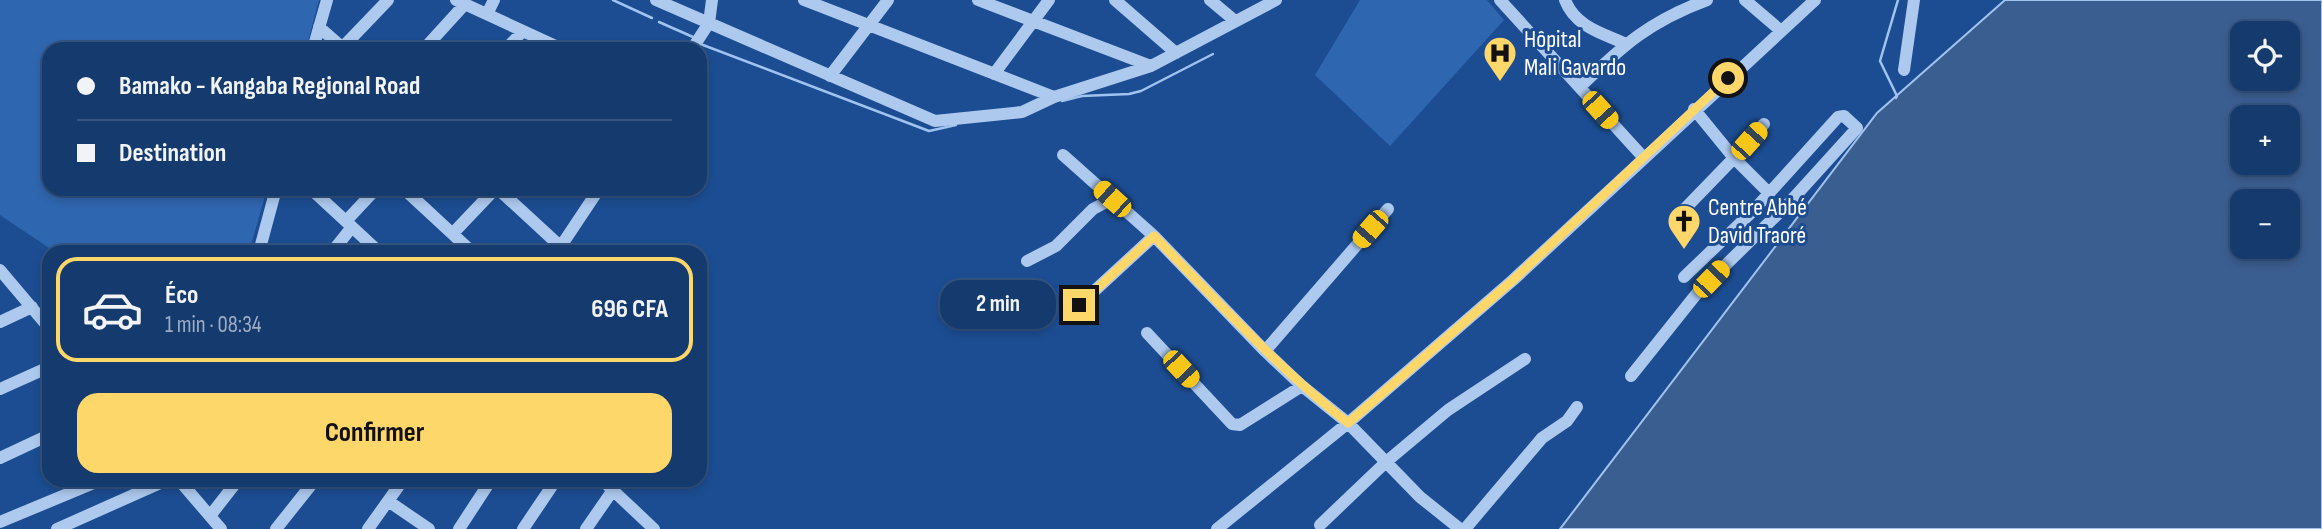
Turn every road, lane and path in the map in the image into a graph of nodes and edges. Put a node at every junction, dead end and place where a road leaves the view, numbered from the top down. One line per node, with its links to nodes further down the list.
1 (327, 0): 25 (street)
2 (388, 0): 30 (street)
3 (494, 0): 20 (street)
4 (656, 0): 23 (street)
5 (712, 0): 23 (street)
6 (804, 0): 24 (street)
7 (888, 0): 24 (street)
8 (978, 0): 22 (street)
9 (1049, 0): 22 (street)
10 (1115, 0): 36 (street)
11 (1210, 0): 21 (street)
12 (1276, 0): 21 (street)
13 (1500, 0): 41 (street)
14 (1565, 0): 35 (street)
15 (1707, 0): 35 (street)
16 (1745, 0): 26 (street)
17 (1815, 0): 26 (street)
18 (1913, 0): 38 (street)
19 (460, 2): 20 (street); 31 (street)
20 (487, 14): 27 (street)
21 (1234, 20): 36 (street)
22 (1033, 21): 37 (street); 39 (street)
23 (709, 23): 34 (street); 40 (street)
24 (869, 25): 39 (street); 40 (street)
25 (319, 27): 28 (street); 29 (street)
26 (1780, 30): 43 (street)
27 (523, 31): 32 (street); 33 (street)
28 (315, 42)
29 (336, 42)
30 (349, 42)
31 (429, 42)
32 (513, 42)
33 (547, 42)
34 (697, 42)
35 (1624, 43): 41 (street)
36 (1176, 53): 37 (street)
37 (1151, 66): 42 (street)
38 (1903, 70)
39 (994, 74): 42 (street)
40 (830, 76): 42 (street)
41 (1580, 87): 46 (street)
42 (1054, 97)
43 (1694, 109): 46 (street); 47 (street)
44 (1764, 124): 47 (street)
45 (1063, 155): 56 (street)
46 (1644, 158): 83 (street)
47 (1734, 158): 48 (street); 58 (street)
48 (1769, 193): 70 (street); 79 (street)
49 (274, 196): 62 (street)
50 (319, 196): 59 (street)
51 (371, 196): 59 (street)
52 (412, 196): 65 (street)
53 (489, 196): 60 (street)
54 (503, 196): 66 (street)
55 (591, 196): 67 (street)
56 (1112, 199): 61 (street); 68 (street)
57 (1388, 209): 76 (street)
58 (1673, 221)
59 (349, 224): 63 (street); 64 (street)
60 (457, 229)
61 (1154, 236): 71 (street); 76 (street)
62 (261, 245)
63 (336, 245)
64 (372, 245)
65 (464, 245)
66 (555, 245)
67 (561, 245)
68 (1027, 261)
69 (0, 270): 72 (street)
70 (1684, 277)
71 (1079, 305)
72 (32, 307): 73 (street); 74 (street)
73 (42, 319)
74 (0, 322)
75 (1147, 333): 80 (street)
76 (1265, 351): 80 (street)
77 (1525, 359): 86 (street)
78 (42, 370): 81 (street)
79 (1631, 376)
80 (1302, 386): 83 (street)
81 (0, 389)
82 (1577, 407): 111 (street)
83 (1348, 423): 86 (street); 110 (street)
84 (42, 438): 85 (street)
85 (0, 458)
86 (1387, 462): 100 (street); 111 (street)
87 (85, 487): 98 (street)
88 (151, 487): 101 (street)
89 (185, 487): 99 (street)
90 (234, 487): 99 (street)
91 (309, 487): 103 (street)
92 (398, 487): 97 (street)
93 (486, 487): 106 (street)
94 (551, 487): 107 (street)
95 (610, 487): 96 (street)
96 (613, 490): 108 (street); 109 (street)
97 (388, 501): 104 (street); 105 (street)
98 (0, 523)
99 (215, 523): 102 (street)
100 (1320, 525)
101 (57, 529)
102 (202, 529)
103 (276, 529)
104 (368, 529)
105 (429, 529)
106 (459, 529)
107 (523, 529)
108 (586, 529)
109 (653, 529)
110 (1217, 529)
111 (1462, 529)

